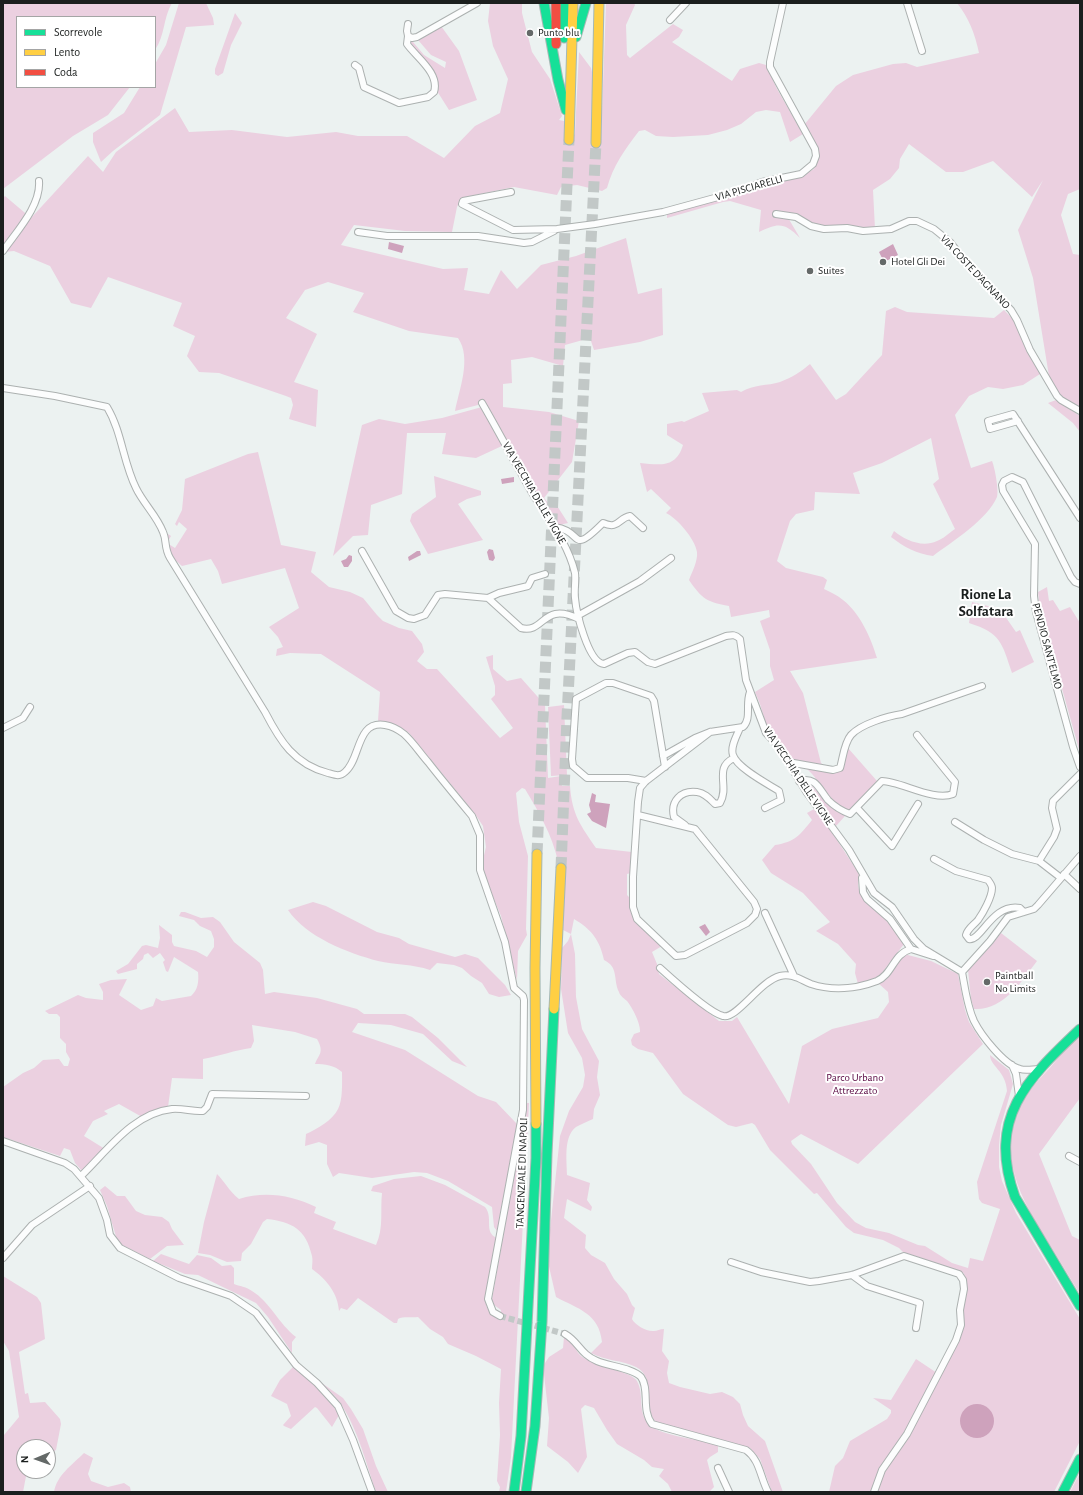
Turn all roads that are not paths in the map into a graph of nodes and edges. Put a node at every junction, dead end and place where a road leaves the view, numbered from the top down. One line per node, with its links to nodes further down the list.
1 (477, 3): 20 (street)
2 (542, 3): 21 (main road)
3 (547, 3): 21 (main road)
4 (551, 3): 24 (main road)
5 (556, 3): 26 (main road)
6 (560, 3): 27 (main road)
7 (565, 3): 28 (main road)
8 (569, 3): 29 (main road)
9 (573, 3): 22 (main road)
10 (578, 3): 22 (main road)
11 (582, 3): 19 (main road)
12 (586, 3): 19 (main road)
13 (599, 3): 32 (main road)
14 (686, 3): 17 (street)
15 (782, 3): 36 (street, VIA PISCIARELLI)
16 (907, 3): 23 (street)
17 (670, 20)
18 (408, 24): 20 (street)
19 (579, 26): 22 (main road)
20 (408, 36): 25 (street)
21 (550, 41): 24 (main road)
22 (572, 49): 30 (main road)
23 (922, 51)
24 (554, 59): 26 (main road)
25 (355, 65)
26 (556, 73): 27 (main road)
27 (560, 87): 28 (main road)
28 (563, 98): 29 (main road)
29 (566, 110): 30 (main road)
30 (569, 122): 31 (main road)
31 (569, 140)
32 (596, 143)
33 (39, 181): 38 (street)
34 (511, 192): 36 (street)
35 (776, 214): 41 (street, VIA COSTE D'AGNANO)
36 (557, 229): 37 (street)
37 (358, 232)
38 (3, 251)
39 (3, 388): 103 (street)
40 (482, 403): 44 (street, VIA VECCHIA DELLE VIGNE)
41 (1080, 412)
42 (1018, 421): 43 (street)
43 (1080, 518)
44 (554, 526): 45 (street); 51 (street, VIA VECCHIA DELLE VIGNE)
45 (643, 528)
46 (362, 551): 50 (street)
47 (671, 558): 51 (street)
48 (545, 574): 50 (street)
49 (1080, 584): 63 (street, PENDIO SANT'ELMO)
50 (488, 598): 51 (street)
51 (579, 617): 53 (street, VIA VECCHIA DELLE VIGNE)
52 (982, 686): 61 (street)
53 (750, 692): 56 (street); 61 (street, VIA VECCHIA DELLE VIGNE)
54 (30, 707): 55 (street)
55 (3, 728)
56 (740, 728): 57 (street); 60 (street)
57 (710, 732): 59 (street); 62 (street)
58 (917, 735): 69 (street)
59 (663, 756): 62 (street); 65 (street)
60 (734, 758): 68 (street); 72 (street)
61 (788, 762): 66 (street, VIA VECCHIA DELLE VIGNE)
62 (665, 767): 65 (street)
63 (1080, 767)
64 (1080, 774): 76 (street)
65 (646, 781): 70 (street)
66 (799, 781): 69 (street); 84 (street, VIA VECCHIA DELLE VIGNE)
67 (918, 804): 69 (street)
68 (765, 808)
69 (857, 808)
70 (638, 815): 72 (street); 72 (street)
71 (955, 822): 76 (street)
72 (686, 826)
73 (537, 854): 109 (main road, TANGENZIALE DI NAPOLI)
74 (1080, 856): 78 (street)
75 (934, 859): 81 (street)
76 (1039, 860): 78 (street)
77 (561, 868): 110 (main road)
78 (1062, 876): 80 (street); 81 (street)
79 (862, 878): 83 (street)
80 (1080, 889)
81 (1024, 912): 86 (street)
82 (765, 913): 87 (street)
83 (911, 949): 84 (street); 87 (street)
84 (938, 957): 86 (street, VIA VECCHIA DELLE VIGNE)
85 (660, 968): 87 (street)
86 (962, 972): 90 (street)
87 (794, 976)
88 (1080, 1029): 89 (main road)
89 (1039, 1069): 90 (street); 91 (main road)
90 (1018, 1071): 91 (street); 93 (street)
91 (1029, 1081): 93 (main road)
92 (306, 1096): 97 (street)
93 (1019, 1096): 102 (main road)
94 (3, 1141): 97 (street)
95 (1069, 1156): 96 (street)
96 (1080, 1162)
97 (81, 1176): 98 (street)
98 (90, 1186): 99 (street); 108 (street)
99 (3, 1258)
100 (731, 1262): 101 (street)
101 (852, 1274): 104 (street); 113 (street)
102 (1080, 1306)
103 (500, 1316)
104 (916, 1328)
105 (565, 1334): 112 (street)
106 (1080, 1459): 114 (main road)
107 (718, 1468): 111 (street)
108 (372, 1492)
109 (514, 1492)
110 (526, 1492)
111 (729, 1492)
112 (768, 1492)
113 (874, 1492)
114 (1063, 1492)

